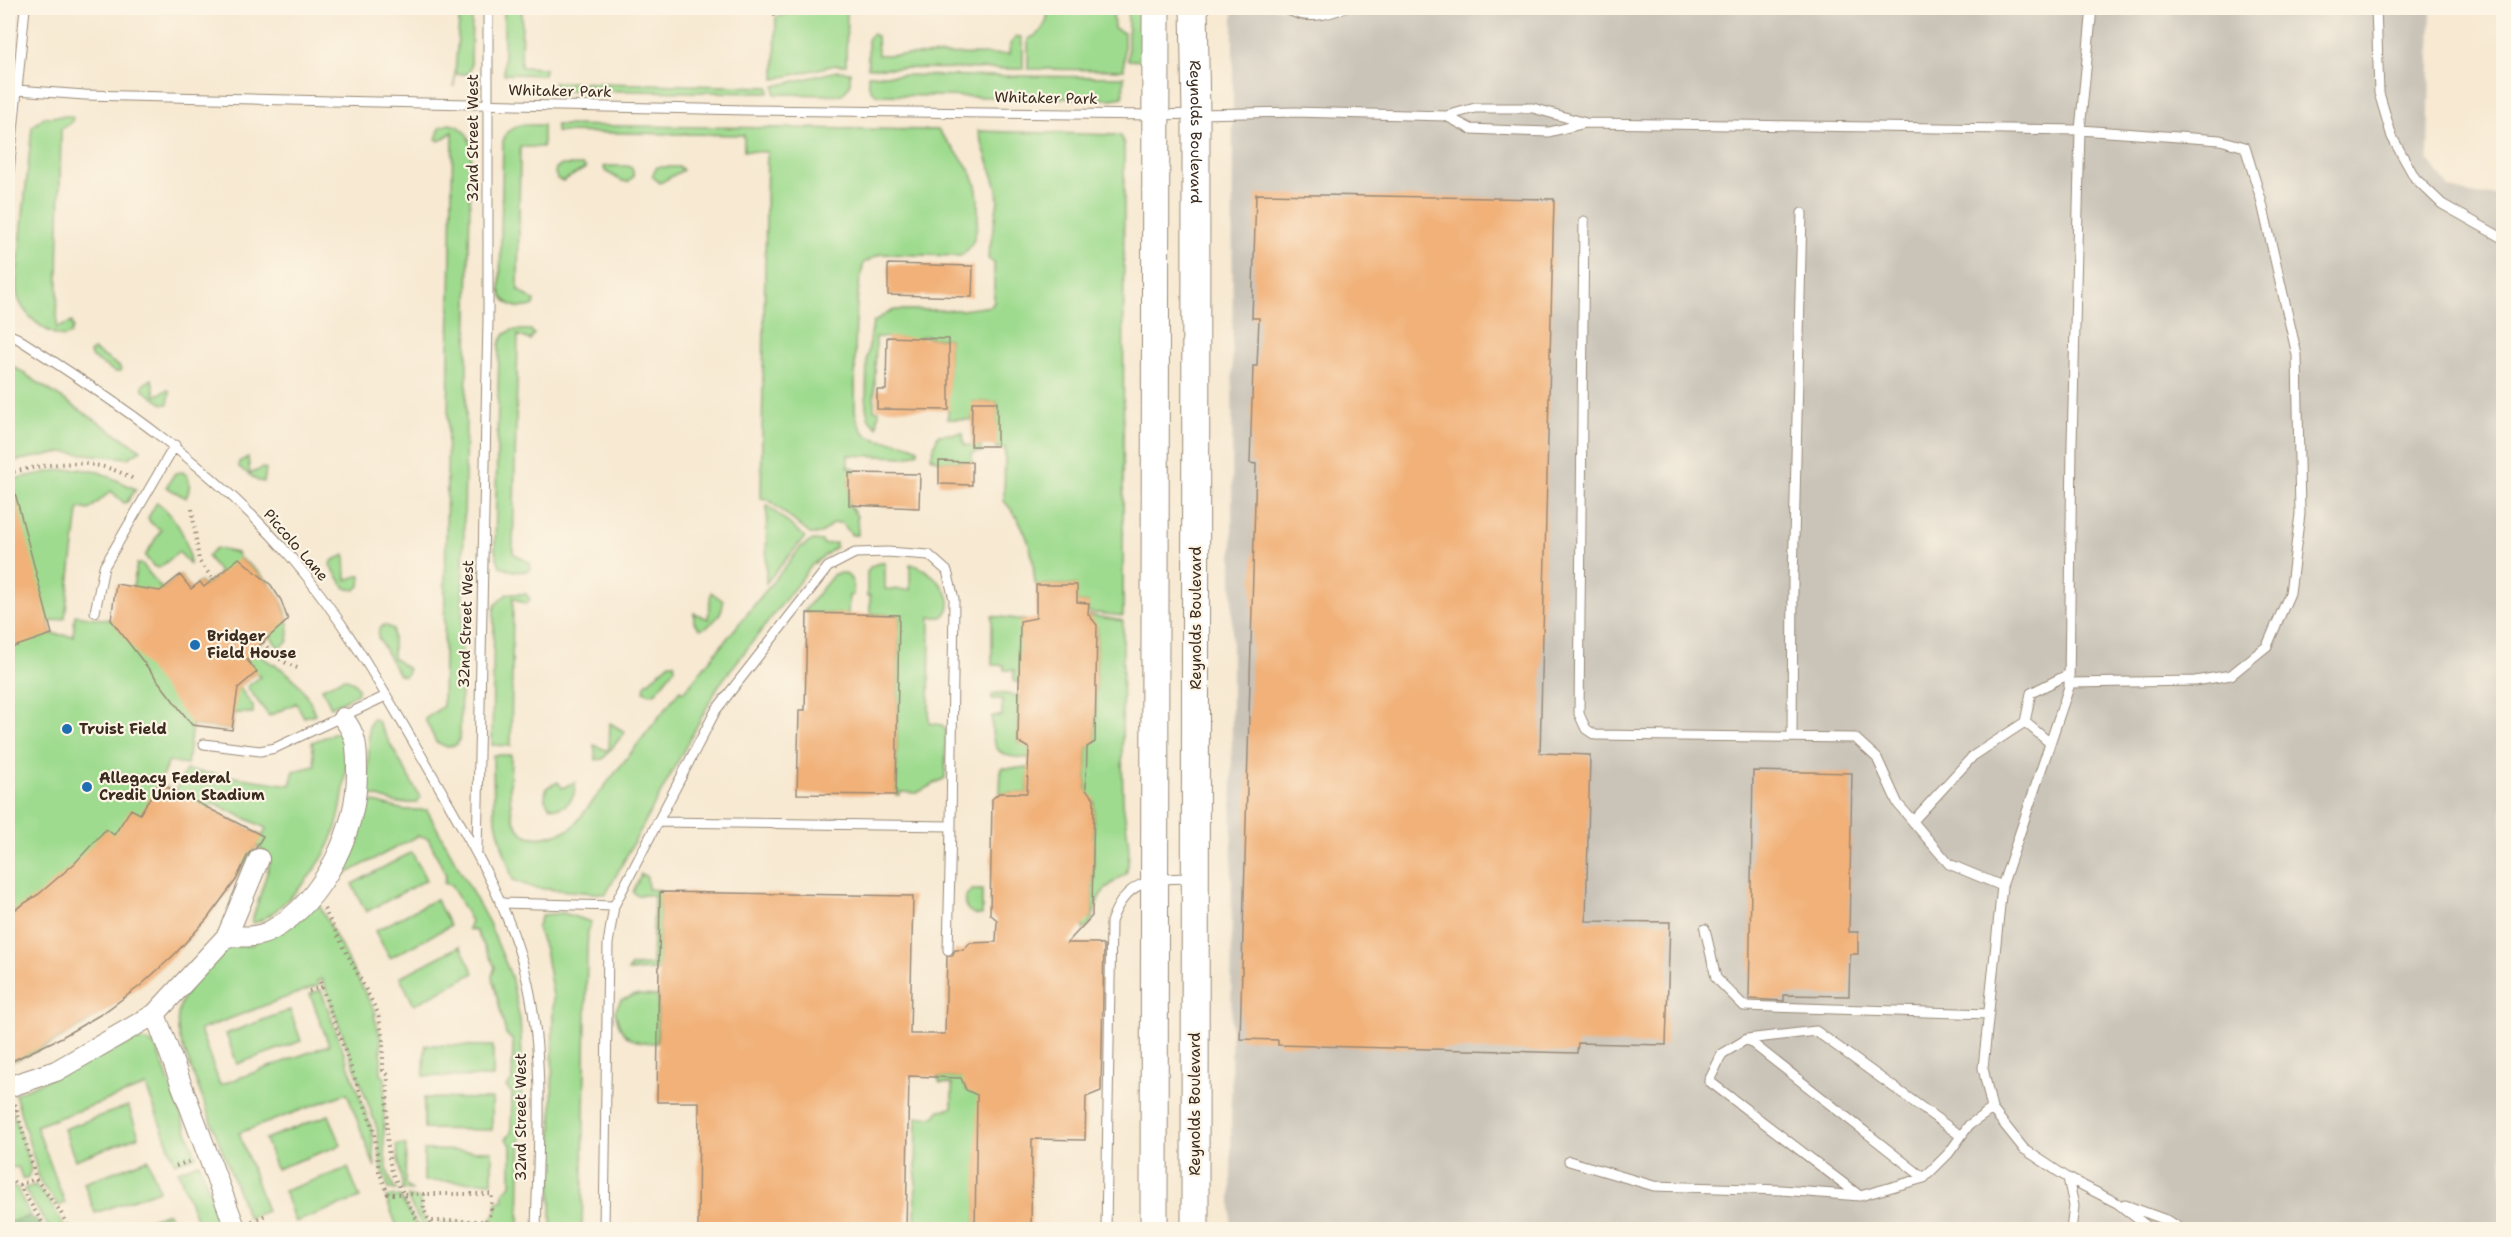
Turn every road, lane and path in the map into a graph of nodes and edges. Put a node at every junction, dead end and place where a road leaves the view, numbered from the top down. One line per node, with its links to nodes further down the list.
1 (26, 8): 11 (lane)
2 (488, 8): 12 (lane, 32nd Street West)
3 (795, 8): 10 (path)
4 (1156, 8): 13 (main road)
5 (1194, 8): 14 (main road, Reynolds Boulevard)
6 (1285, 8): 7 (lane)
7 (1344, 8)
8 (2092, 8): 17 (lane)
9 (2376, 8): 21 (lane)
10 (773, 14)
11 (17, 90): 12 (lane, Whitaker Park); 18 (lane)
12 (488, 104): 13 (lane, Whitaker Park); 41 (lane, 32nd Street West)
13 (1154, 115): 14 (lane, Whitaker Park); 44 (main road)
14 (1196, 115): 15 (lane, Whitaker Park); 43 (main road, Reynolds Boulevard)
15 (1446, 116): 16 (lane); 16 (lane)
16 (1586, 123): 17 (lane)
17 (2080, 130): 31 (lane); 31 (lane)
18 (8, 182)
19 (1802, 213): 35 (lane)
20 (1584, 221): 35 (lane)
21 (2504, 239)
22 (8, 334): 23 (lane, Piccolo Lane)
23 (175, 445): 28 (lane); 32 (lane, Piccolo Lane)
24 (8, 473): 25 (path)
25 (135, 480)
26 (192, 509): 27 (path)
27 (213, 579)
28 (95, 612)
29 (263, 642): 30 (path)
30 (301, 669)
31 (2069, 679): 34 (lane); 36 (lane)
32 (386, 696): 33 (lane); 41 (lane, Piccolo Lane)
33 (343, 718): 37 (lane); 46 (street)
34 (2025, 722): 36 (lane); 38 (lane)
35 (1792, 737): 38 (lane)
36 (2050, 743): 45 (lane)
37 (204, 744)
38 (1913, 821): 45 (lane)
39 (658, 822): 40 (lane); 40 (lane); 48 (lane)
40 (951, 826): 51 (lane)
41 (477, 855): 47 (lane, 32nd Street West)
42 (259, 859): 50 (street)
43 (1196, 878): 44 (lane); 83 (main road, Reynolds Boulevard)
44 (1154, 879): 81 (lane); 82 (main road)
45 (2002, 886): 54 (lane)
46 (314, 890): 50 (street); 65 (path)
47 (500, 903): 48 (lane); 79 (lane, 32nd Street West)
48 (614, 906): 80 (lane)
49 (1705, 929): 54 (lane)
50 (227, 936): 53 (street)
51 (948, 950)
52 (309, 991): 65 (path)
53 (155, 1014): 56 (street); 76 (street)
54 (1989, 1014): 57 (lane)
55 (1747, 1039): 58 (lane); 60 (lane); 67 (lane)
56 (9, 1086): 63 (path)
57 (1992, 1109): 58 (lane); 61 (lane)
58 (1961, 1136): 60 (lane)
59 (1569, 1161): 67 (lane)
60 (1924, 1178): 67 (lane)
61 (2068, 1178): 68 (lane); 84 (lane)
62 (8, 1179): 64 (path)
63 (36, 1179): 64 (path); 70 (path)
64 (19, 1185): 74 (path)
65 (402, 1193): 66 (path); 77 (path)
66 (424, 1194): 73 (path); 73 (path)
67 (1860, 1196)
68 (2117, 1203): 85 (lane); 86 (lane)
69 (67, 1207): 70 (path)
70 (59, 1210): 75 (path)
71 (268, 1214): 72 (path)
72 (257, 1219)
73 (429, 1221): 78 (path)
74 (47, 1230)
75 (70, 1230)
76 (236, 1230)
77 (422, 1230)
78 (434, 1230)
79 (536, 1230)
80 (604, 1230)
81 (1106, 1230)
82 (1154, 1230)
83 (1195, 1230)
84 (2071, 1230)
85 (2152, 1230)
86 (2182, 1230)

